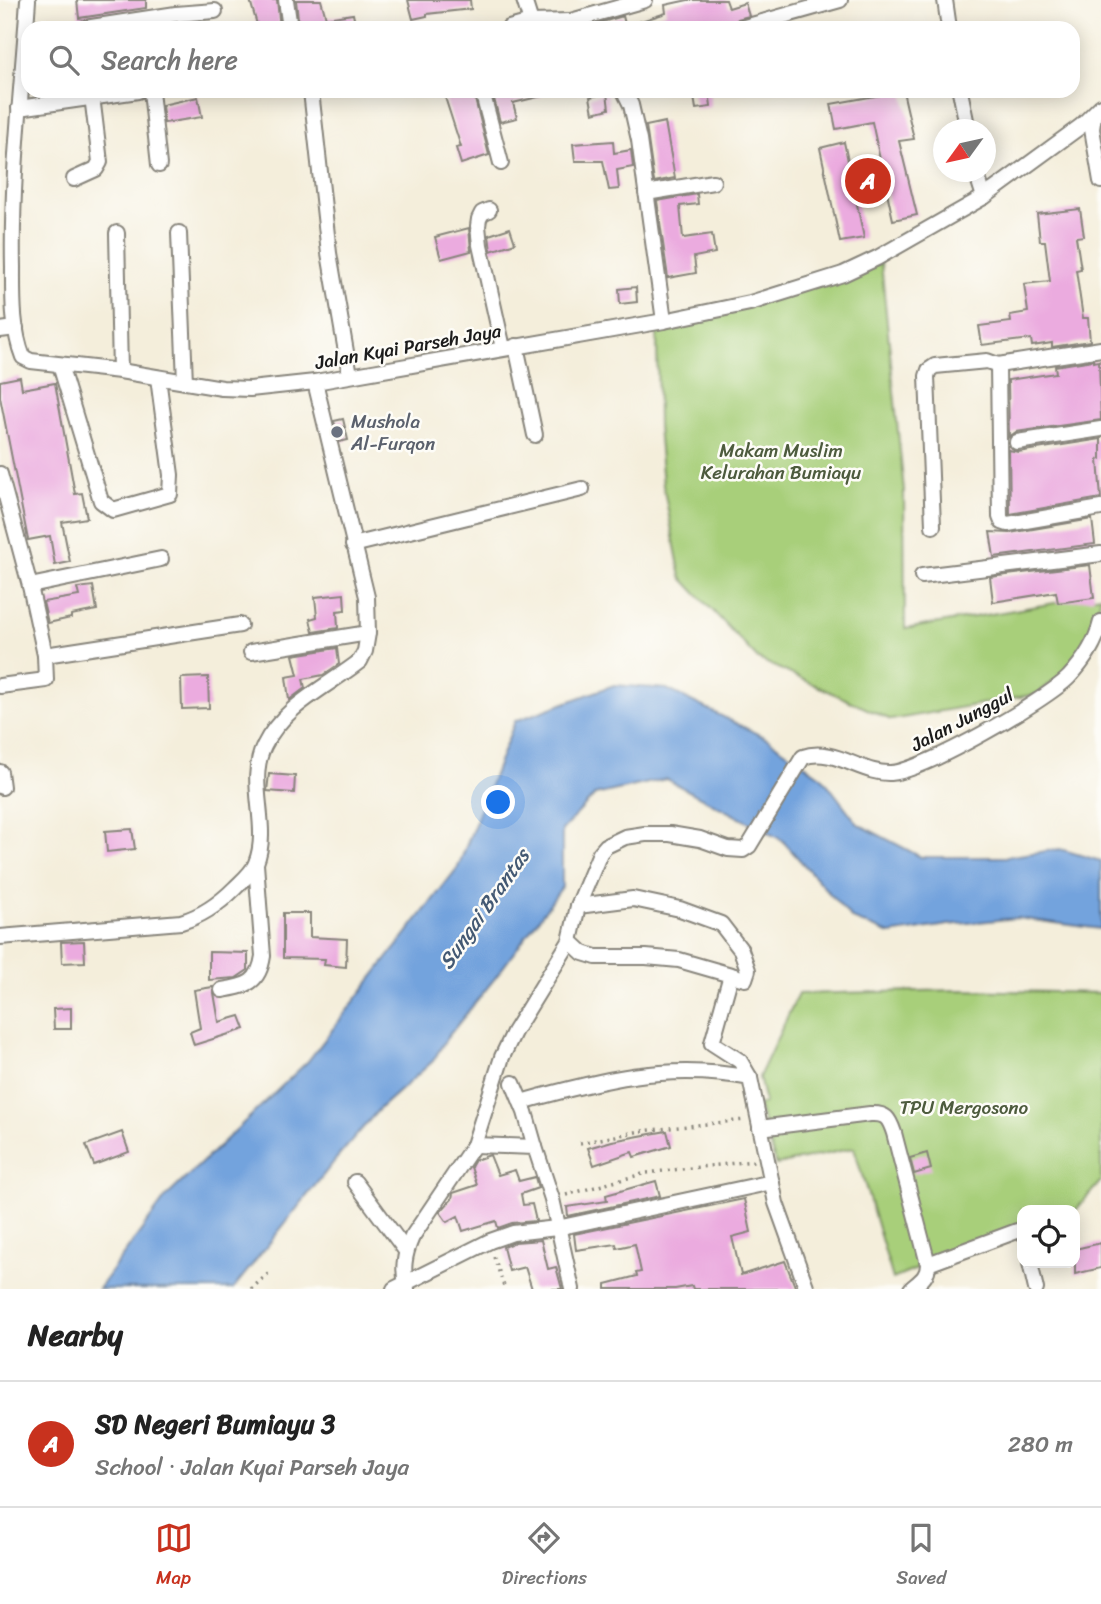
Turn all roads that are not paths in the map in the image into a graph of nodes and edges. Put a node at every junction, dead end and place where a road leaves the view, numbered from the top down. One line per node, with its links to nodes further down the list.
1 (28, 0): 10 (street, Jalan Kyai Parseh Jaya)
2 (286, 0): 12 (street)
3 (524, 0): 13 (street)
4 (645, 0): 7 (street)
5 (840, 0): 15 (street)
6 (945, 0): 16 (street)
7 (608, 5): 14 (street)
8 (175, 7): 9 (street); 11 (street)
9 (215, 11)
10 (27, 21)
11 (115, 21)
12 (289, 21)
13 (531, 21)
14 (581, 21)
15 (766, 21)
16 (948, 21)
17 (21, 90): 25 (street, Jalan Kyai Parseh Jaya)
18 (80, 98): 25 (street)
19 (92, 98): 30 (street)
20 (152, 98): 29 (street)
21 (312, 98): 48 (street)
22 (484, 98): 28 (street)
23 (628, 98): 34 (street)
24 (962, 98): 27 (street)
25 (19, 108): 39 (street, Jalan Kyai Parseh Jaya)
26 (1097, 111): 31 (street); 35 (street, Jalan Kyai Parseh Jaya)
27 (966, 119)
28 (501, 163)
29 (159, 164)
30 (74, 179)
31 (1101, 181)
32 (713, 182): 34 (street)
33 (979, 182): 35 (street)
34 (646, 193): 40 (street)
35 (984, 197): 40 (street, Jalan Kyai Parseh Jaya)
36 (489, 210): 43 (street)
37 (117, 233): 47 (street)
38 (179, 233): 51 (street)
39 (7, 304): 41 (street, Jalan Kyai Parseh Jaya)
40 (664, 321): 43 (street, Jalan Kyai Parseh Jaya)
41 (16, 328): 42 (street); 45 (street, Jalan Kyai Parseh Jaya)
42 (0, 330)
43 (509, 347): 48 (street, Jalan Kyai Parseh Jaya); 53 (street)
44 (1101, 349): 46 (street)
45 (61, 365): 47 (street, Jalan Kyai Parseh Jaya); 49 (street)
46 (998, 365): 57 (street); 59 (street)
47 (120, 371): 49 (street, Jalan Kyai Parseh Jaya)
48 (350, 375): 50 (street, Jalan Kyai Parseh Jaya)
49 (158, 378): 51 (street, Jalan Kyai Parseh Jaya)
50 (316, 382): 51 (street, Jalan Kyai Parseh Jaya); 60 (street)
51 (185, 383)
52 (1101, 429): 54 (street)
53 (535, 435)
54 (1017, 442)
55 (0, 474): 58 (street)
56 (582, 489): 60 (street)
57 (1101, 508)
58 (5, 516): 64 (street)
59 (933, 526)
60 (353, 545): 67 (street)
61 (1101, 554): 63 (street)
62 (161, 559): 64 (street)
63 (922, 576)
64 (30, 586): 69 (street)
65 (1101, 622): 72 (street, Jalan Junggul)
66 (240, 625): 69 (street)
67 (368, 633): 68 (street); 71 (street)
68 (251, 652)
69 (45, 655): 70 (street)
70 (0, 686)
71 (256, 864): 73 (street); 76 (street)
72 (578, 906): 74 (street); 75 (street)
73 (0, 937)
74 (570, 941): 75 (street); 81 (street)
75 (731, 975): 77 (street)
76 (222, 990)
77 (750, 1078): 79 (street); 80 (street)
78 (513, 1083): 79 (street)
79 (521, 1102): 82 (street)
80 (759, 1124): 84 (street); 88 (street)
81 (474, 1145): 82 (street); 87 (street)
82 (535, 1147): 85 (street)
83 (355, 1182): 87 (street)
84 (772, 1182): 85 (street); 92 (street)
85 (557, 1228): 90 (street); 91 (street)
86 (1017, 1231): 88 (street)
87 (406, 1251): 90 (street)
88 (928, 1264): 93 (street)
89 (1031, 1268): 94 (street)
90 (402, 1287)
91 (572, 1289)
92 (807, 1289)
93 (911, 1289)
94 (1036, 1289)

